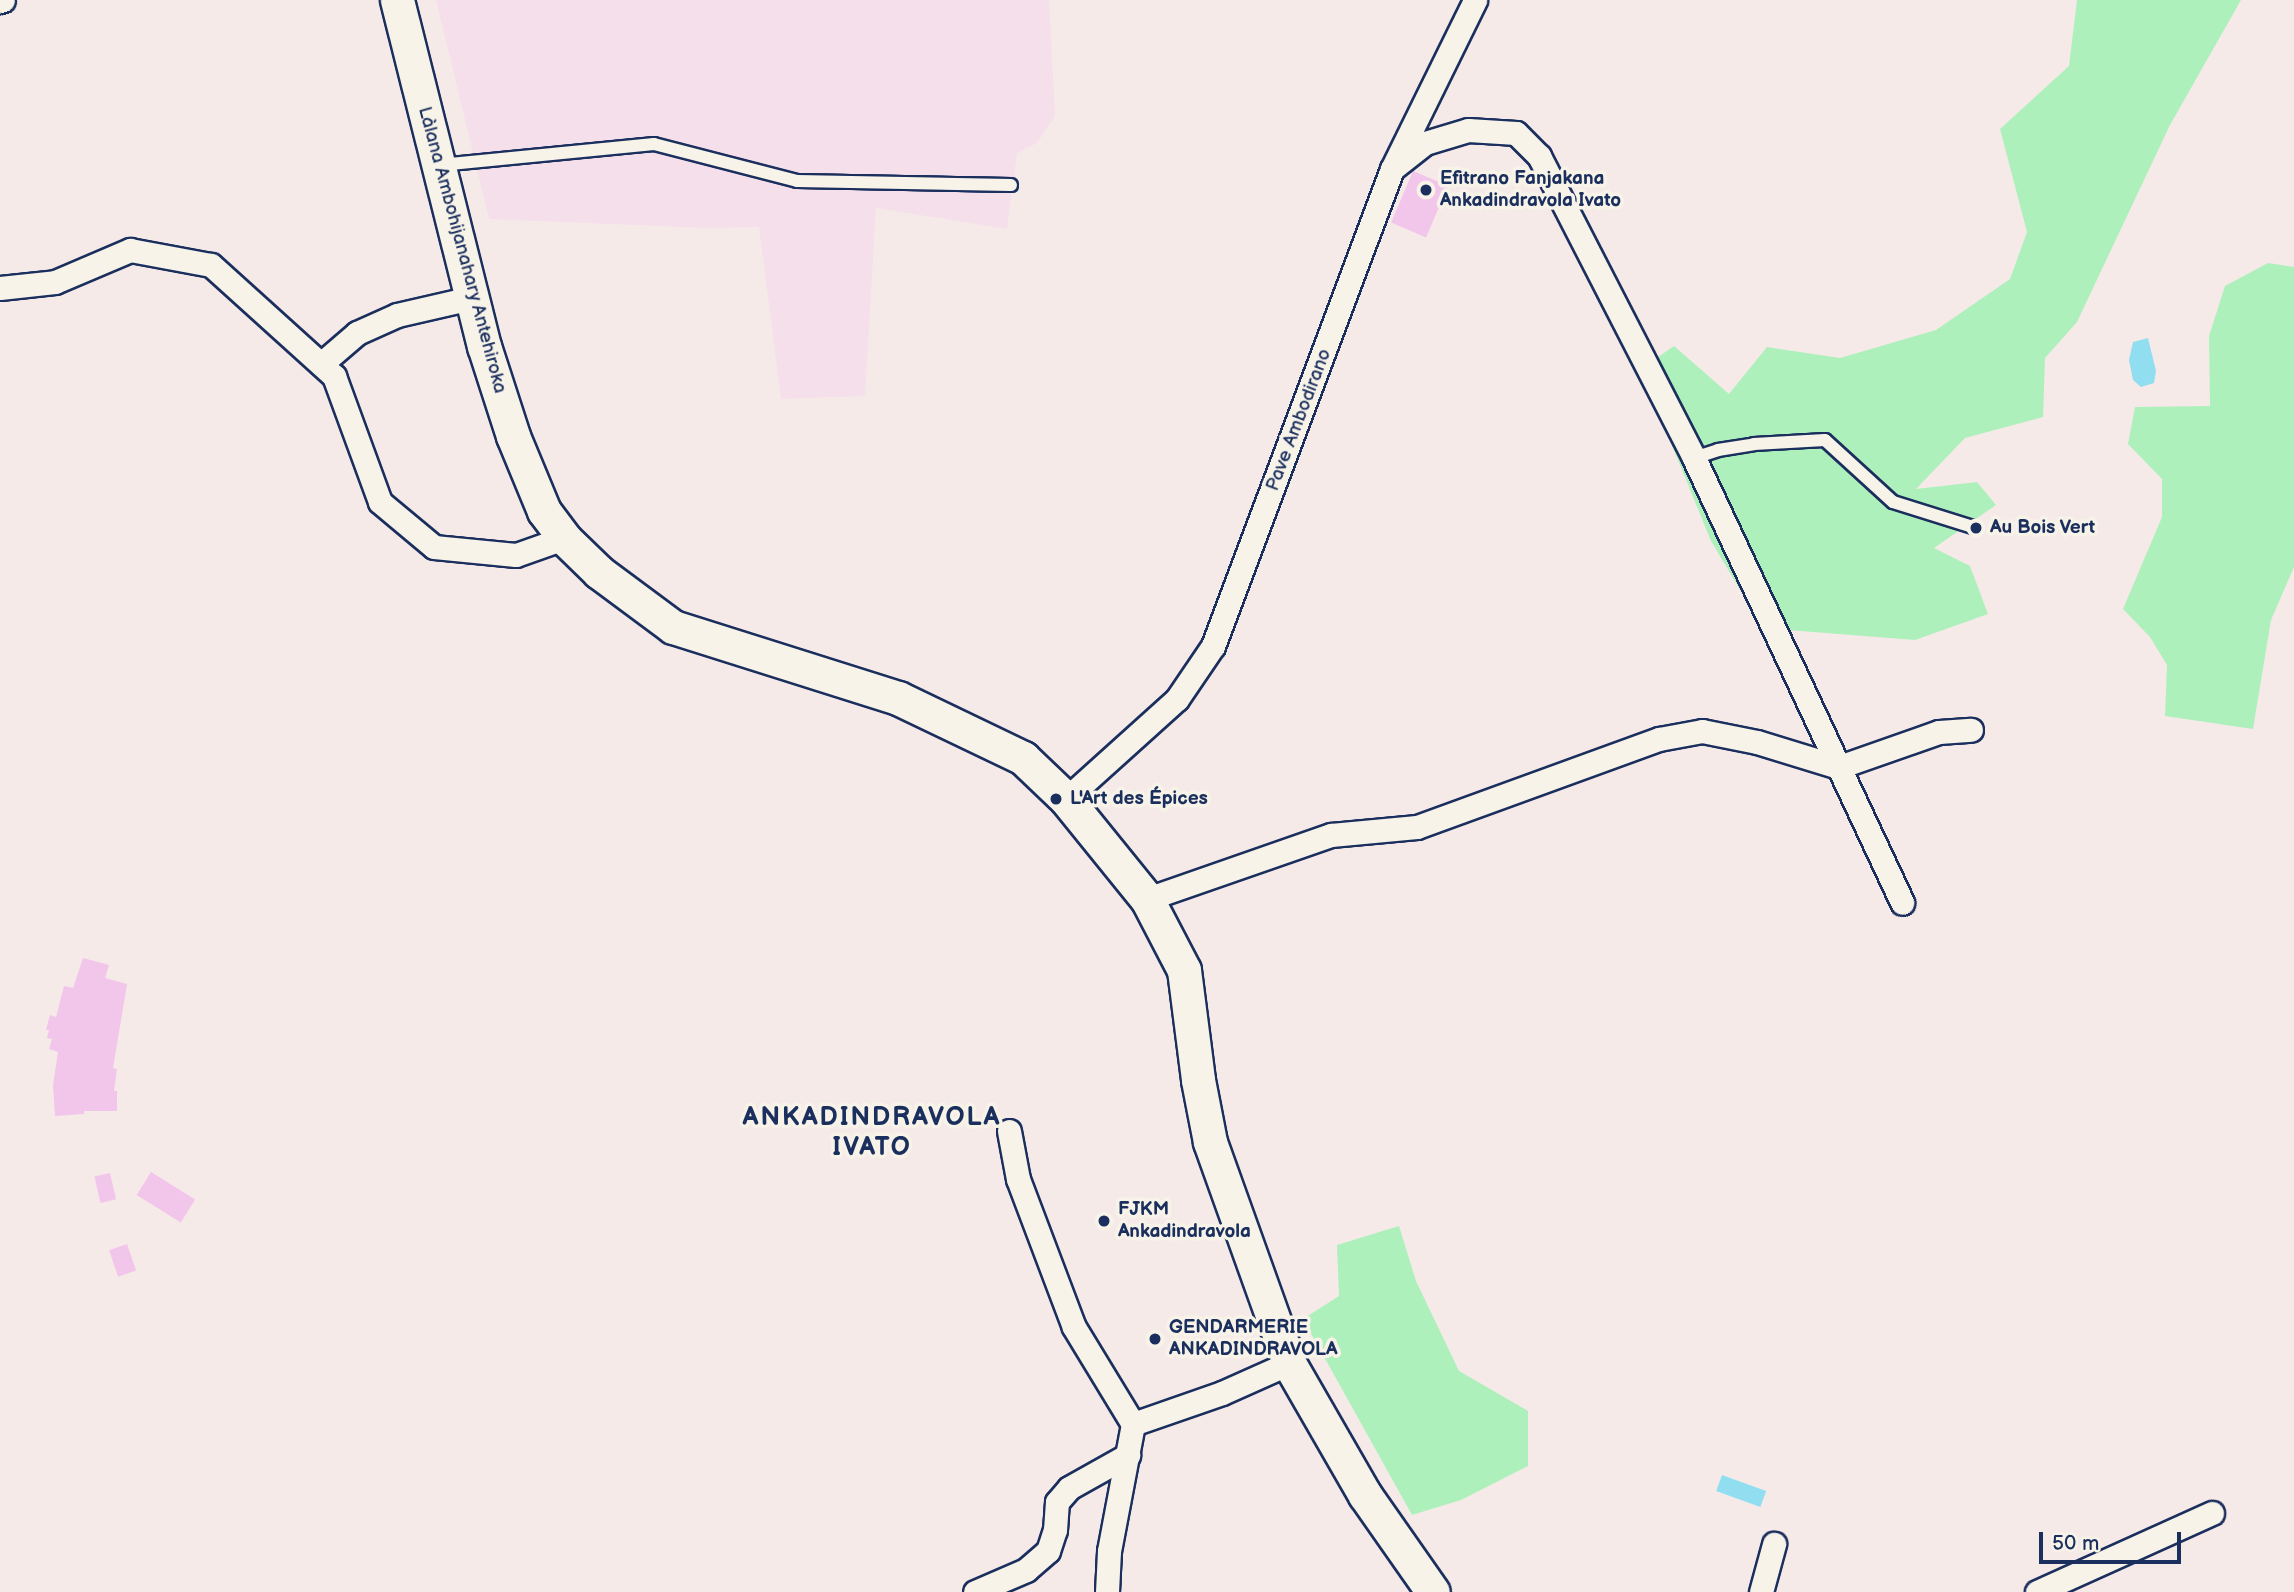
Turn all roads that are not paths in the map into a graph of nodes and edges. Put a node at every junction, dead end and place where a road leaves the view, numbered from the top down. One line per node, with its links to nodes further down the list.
1 (397, 0): 3 (street, Làlana Ambohijanahary Antehiroka)
2 (1475, 0): 4 (street, Pave Ambodirano)
3 (440, 165): 5 (lane); 7 (street, Làlana Ambohijanahary Antehiroka)
4 (1392, 169): 9 (street); 14 (street, Pave Ambodirano)
5 (1011, 185)
6 (0, 288): 8 (street)
7 (471, 298): 8 (street); 11 (street, Làlana Ambohijanahary Antehiroka)
8 (321, 364): 11 (street)
9 (1694, 458): 10 (lane); 13 (street)
10 (1976, 528)
11 (564, 538): 14 (street, Làlana Ambohijanahary Antehiroka)
12 (1971, 730): 13 (street)
13 (1839, 766): 15 (street); 16 (street)
14 (1066, 799): 15 (street, Làlana Ambohijanahary Antehiroka)
15 (1147, 899): 18 (street, Làlana Ambohijanahary Antehiroka)
16 (1902, 903)
17 (1009, 1130): 19 (street)
18 (1289, 1363): 19 (street); 25 (street, Làlana Ambohijanahary Antehiroka)
19 (1133, 1424): 20 (street)
20 (1128, 1455): 23 (street); 24 (street)
21 (2212, 1513): 27 (street)
22 (1774, 1544): 26 (street)
23 (975, 1592)
24 (1107, 1592)
25 (1433, 1592)
26 (1761, 1592)
27 (2037, 1592)

